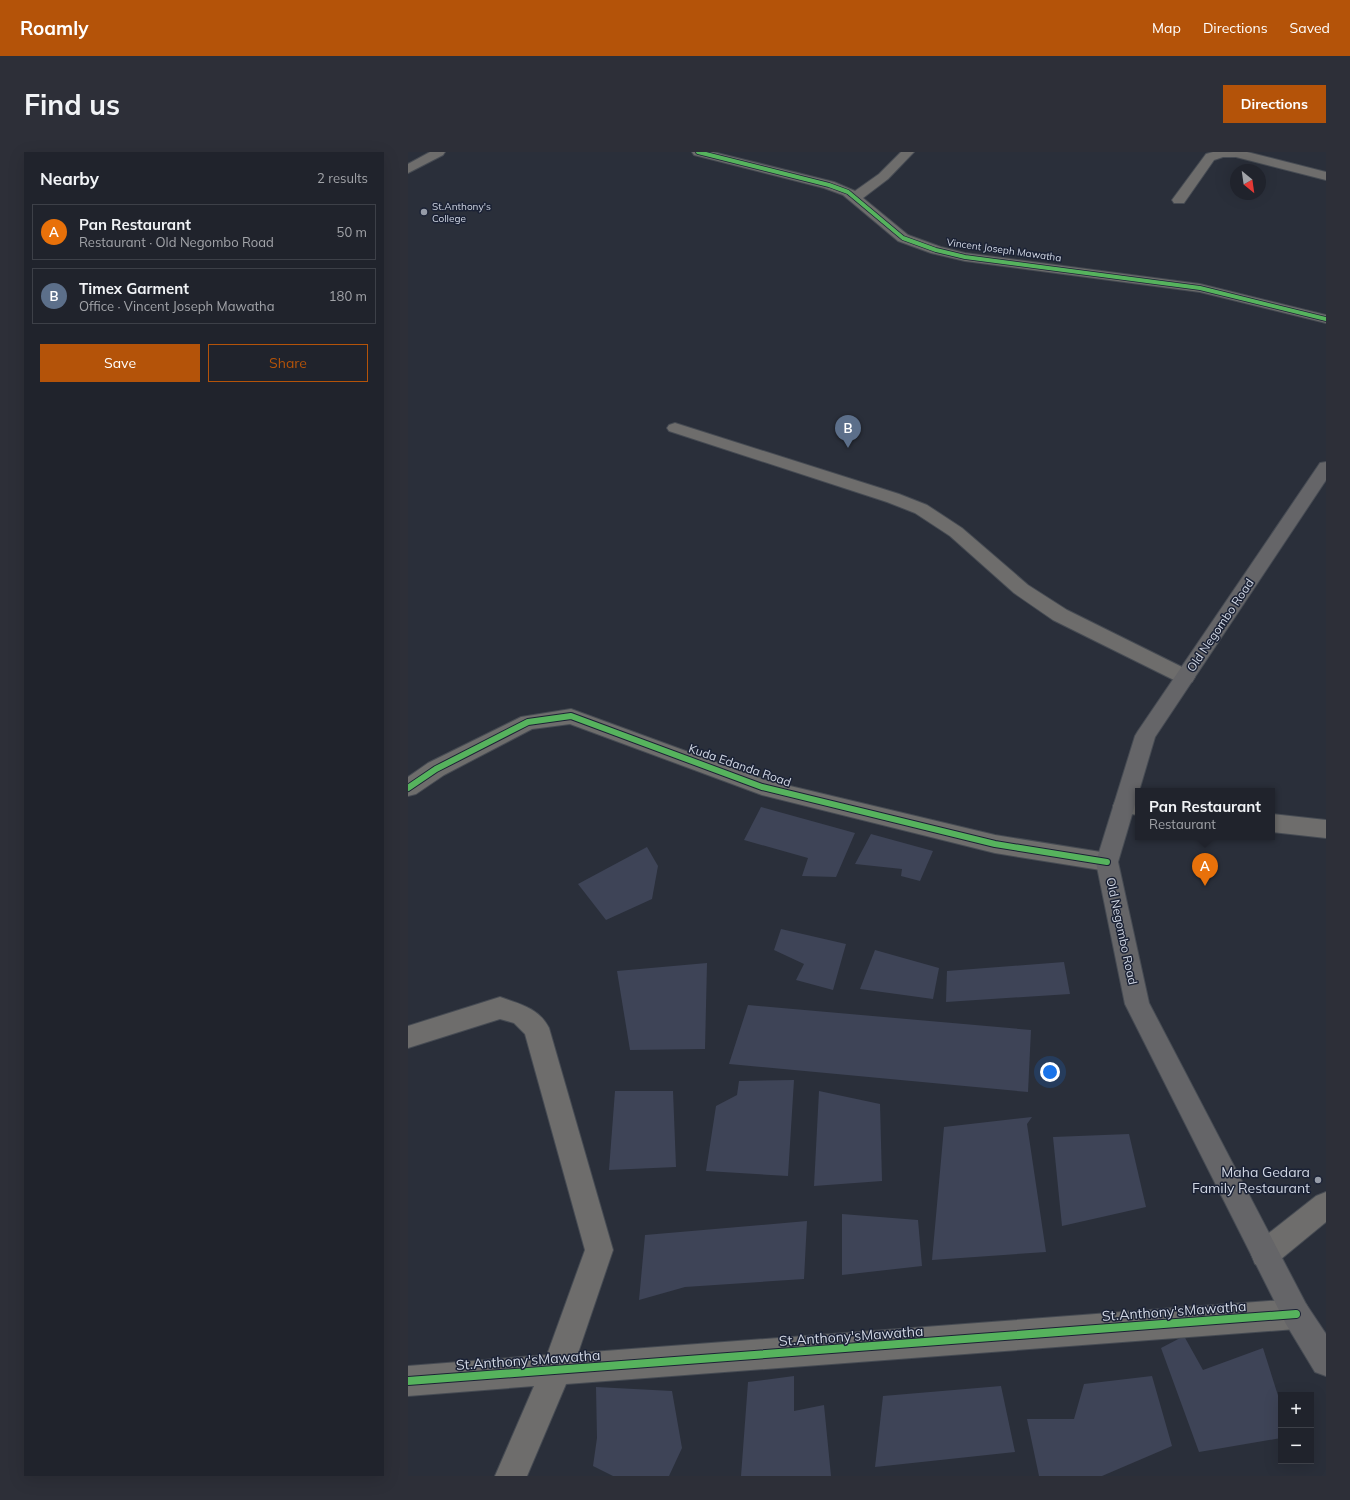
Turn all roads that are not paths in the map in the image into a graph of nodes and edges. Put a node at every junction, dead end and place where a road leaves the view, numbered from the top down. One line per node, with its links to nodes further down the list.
1 (439, 152): 4 (street)
2 (698, 152): 6 (street, Vincent Joseph Mawatha)
3 (908, 152): 6 (street)
4 (408, 169)
5 (1326, 176): 7 (street)
6 (855, 198): 8 (street, Vincent Joseph Mawatha)
7 (1180, 200)
8 (1326, 319)
9 (675, 428): 11 (street)
10 (1326, 467): 11 (main road, Old Negombo Road)
11 (1185, 677): 13 (main road, Old Negombo Road)
12 (408, 788): 16 (street, Kuda Edanda Road)
13 (1131, 807): 16 (main road, Old Negombo Road)
14 (1275, 823): 15 (street)
15 (1326, 829)
16 (1107, 862): 19 (main road, Old Negombo Road)
17 (408, 1037): 22 (street)
18 (1326, 1205): 19 (street)
19 (1265, 1254): 20 (main road, Old Negombo Road)
20 (1296, 1314): 21 (main road, Old Negombo Road); 22 (street, St.Anthony'sMawatha)
21 (1326, 1361)
22 (557, 1370): 23 (street, St.Anthony'sMawatha); 24 (street)
23 (408, 1381)
24 (511, 1476)

